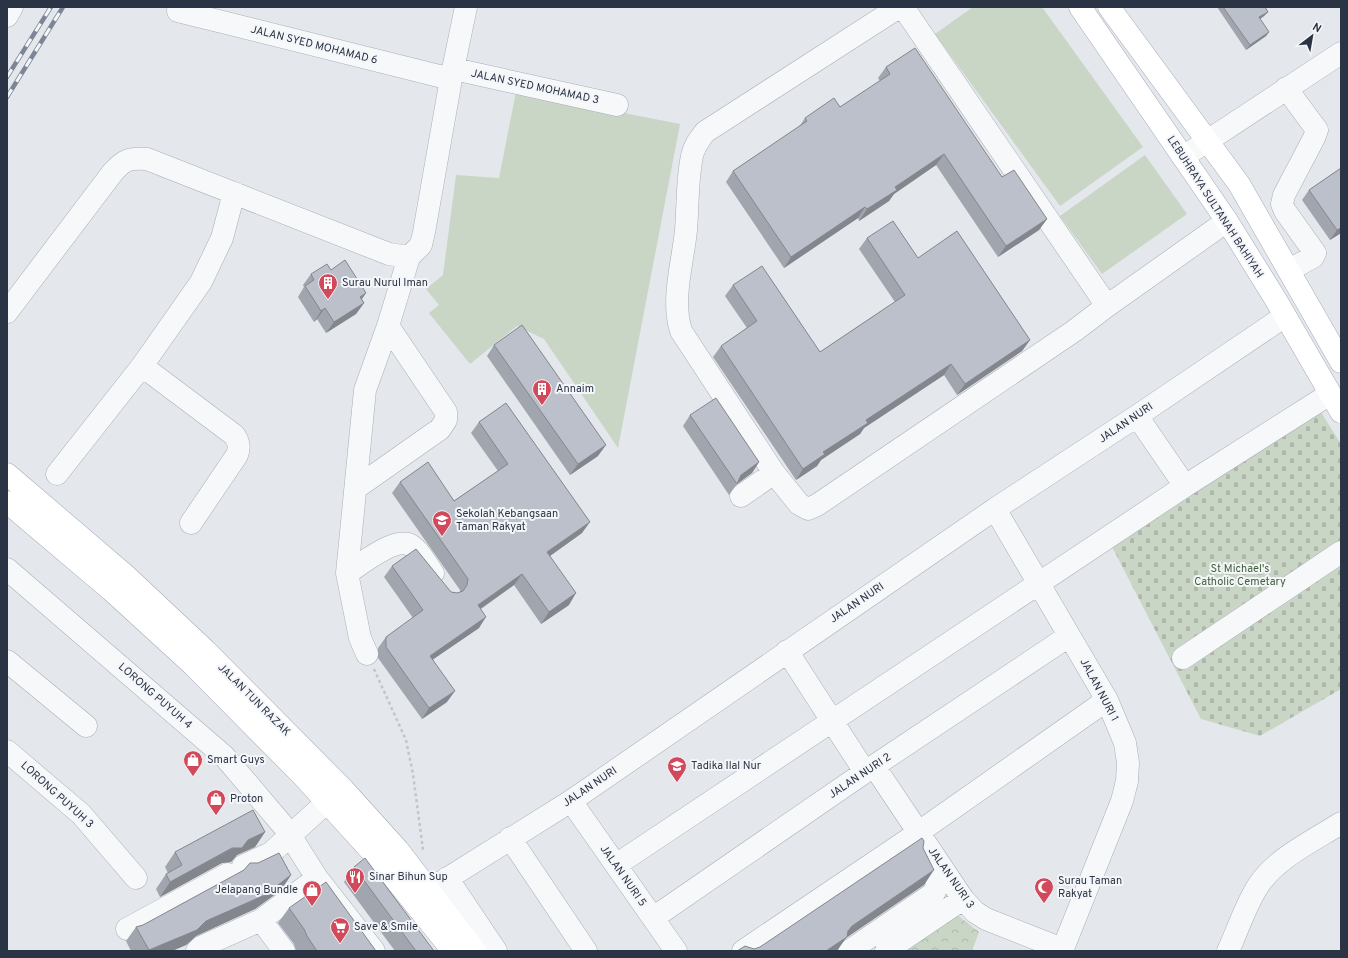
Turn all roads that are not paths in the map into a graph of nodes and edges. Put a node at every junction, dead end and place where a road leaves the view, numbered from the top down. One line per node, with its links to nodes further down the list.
1 (12, 7): 8 (street)
2 (466, 7): 10 (street)
3 (899, 7): 27 (street)
4 (903, 7): 19 (street)
5 (1080, 7): 14 (main road, LEBUHRAYA SULTANAH BAHIYAH)
6 (1109, 7): 13 (main road)
7 (178, 11): 10 (street, JALAN SYED MOHAMAD 6)
8 (7, 16)
9 (1341, 52): 11 (street)
10 (452, 74): 12 (street, JALAN SYED MOHAMAD 3); 17 (street)
11 (1286, 88): 13 (street); 18 (street)
12 (617, 105)
13 (1208, 141): 14 (street); 18 (main road)
14 (1183, 157): 16 (main road, LEBUHRAYA SULTANAH BAHIYAH)
15 (234, 193): 17 (street); 20 (street); 24 (street)
16 (1227, 221): 19 (street); 21 (main road, LEBUHRAYA SULTANAH BAHIYAH)
17 (409, 257): 22 (street)
18 (1289, 270): 23 (main road)
19 (1107, 306): 27 (street)
20 (7, 312)
21 (1285, 316): 25 (main road, LEBUHRAYA SULTANAH BAHIYAH); 26 (street, JALAN NURI)
22 (388, 326): 31 (street); 31 (street)
23 (1341, 362)
24 (142, 366): 29 (street); 35 (street)
25 (1335, 403): 30 (street)
26 (1137, 416): 30 (street); 34 (street, JALAN NURI)
27 (774, 473): 32 (street)
28 (7, 474): 61 (main road, JALAN TUN RAZAK)
29 (57, 474)
30 (1185, 486): 39 (street)
31 (356, 488): 37 (street)
32 (741, 496)
33 (7, 502): 51 (main road, JALAN TUN RAZAK)
34 (995, 509): 39 (street, JALAN NURI 1); 42 (street, JALAN NURI)
35 (191, 523)
36 (1341, 552): 44 (street)
37 (347, 573): 40 (street); 43 (street)
38 (10, 577): 55 (street, LORONG PUYUH 4)
39 (1038, 583): 41 (street, JALAN NURI 1); 47 (street)
40 (443, 587)
41 (1069, 636): 46 (street, JALAN NURI 1); 50 (street, JALAN NURI 2)
42 (787, 651): 47 (street, JALAN NURI 3); 52 (street, JALAN NURI)
43 (367, 654)
44 (1183, 658)
45 (7, 661): 48 (street)
46 (1107, 700): 54 (street); 66 (street, JALAN NURI 1)
47 (832, 721): 50 (street, JALAN NURI 3); 57 (street)
48 (86, 726)
49 (7, 751): 58 (street, LORONG PUYUH 3)
50 (869, 769): 54 (street, JALAN NURI 3); 63 (street, JALAN NURI 2)
51 (328, 801): 55 (street); 70 (main road, JALAN TUN RAZAK)
52 (571, 801): 56 (street, JALAN NURI); 57 (street, JALAN NURI 5)
53 (1341, 823): 78 (street)
54 (914, 835): 62 (street, JALAN NURI 3); 75 (street); 76 (street)
55 (291, 836): 59 (street, LORONG PUYUH 4); 65 (street)
56 (510, 838): 60 (street, JALAN NURI); 73 (street)
57 (616, 865): 63 (street, JALAN NURI 5)
58 (136, 878)
59 (317, 878): 64 (street); 69 (street, LORONG PUYUH 4)
60 (447, 878): 61 (street, JALAN NURI); 72 (street)
61 (429, 890): 71 (main road, JALAN TUN RAZAK)
62 (963, 899): 66 (street, JALAN NURI 3); 77 (street)
63 (653, 918): 74 (street, JALAN NURI 5)
64 (261, 920): 67 (street); 68 (street)
65 (127, 929)
66 (1062, 950)
67 (197, 951)
68 (284, 951)
69 (374, 951)
70 (453, 951)
71 (475, 951)
72 (496, 951)
73 (586, 951)
74 (676, 951)
75 (743, 951)
76 (849, 951)
77 (886, 951)
78 (1228, 951)

